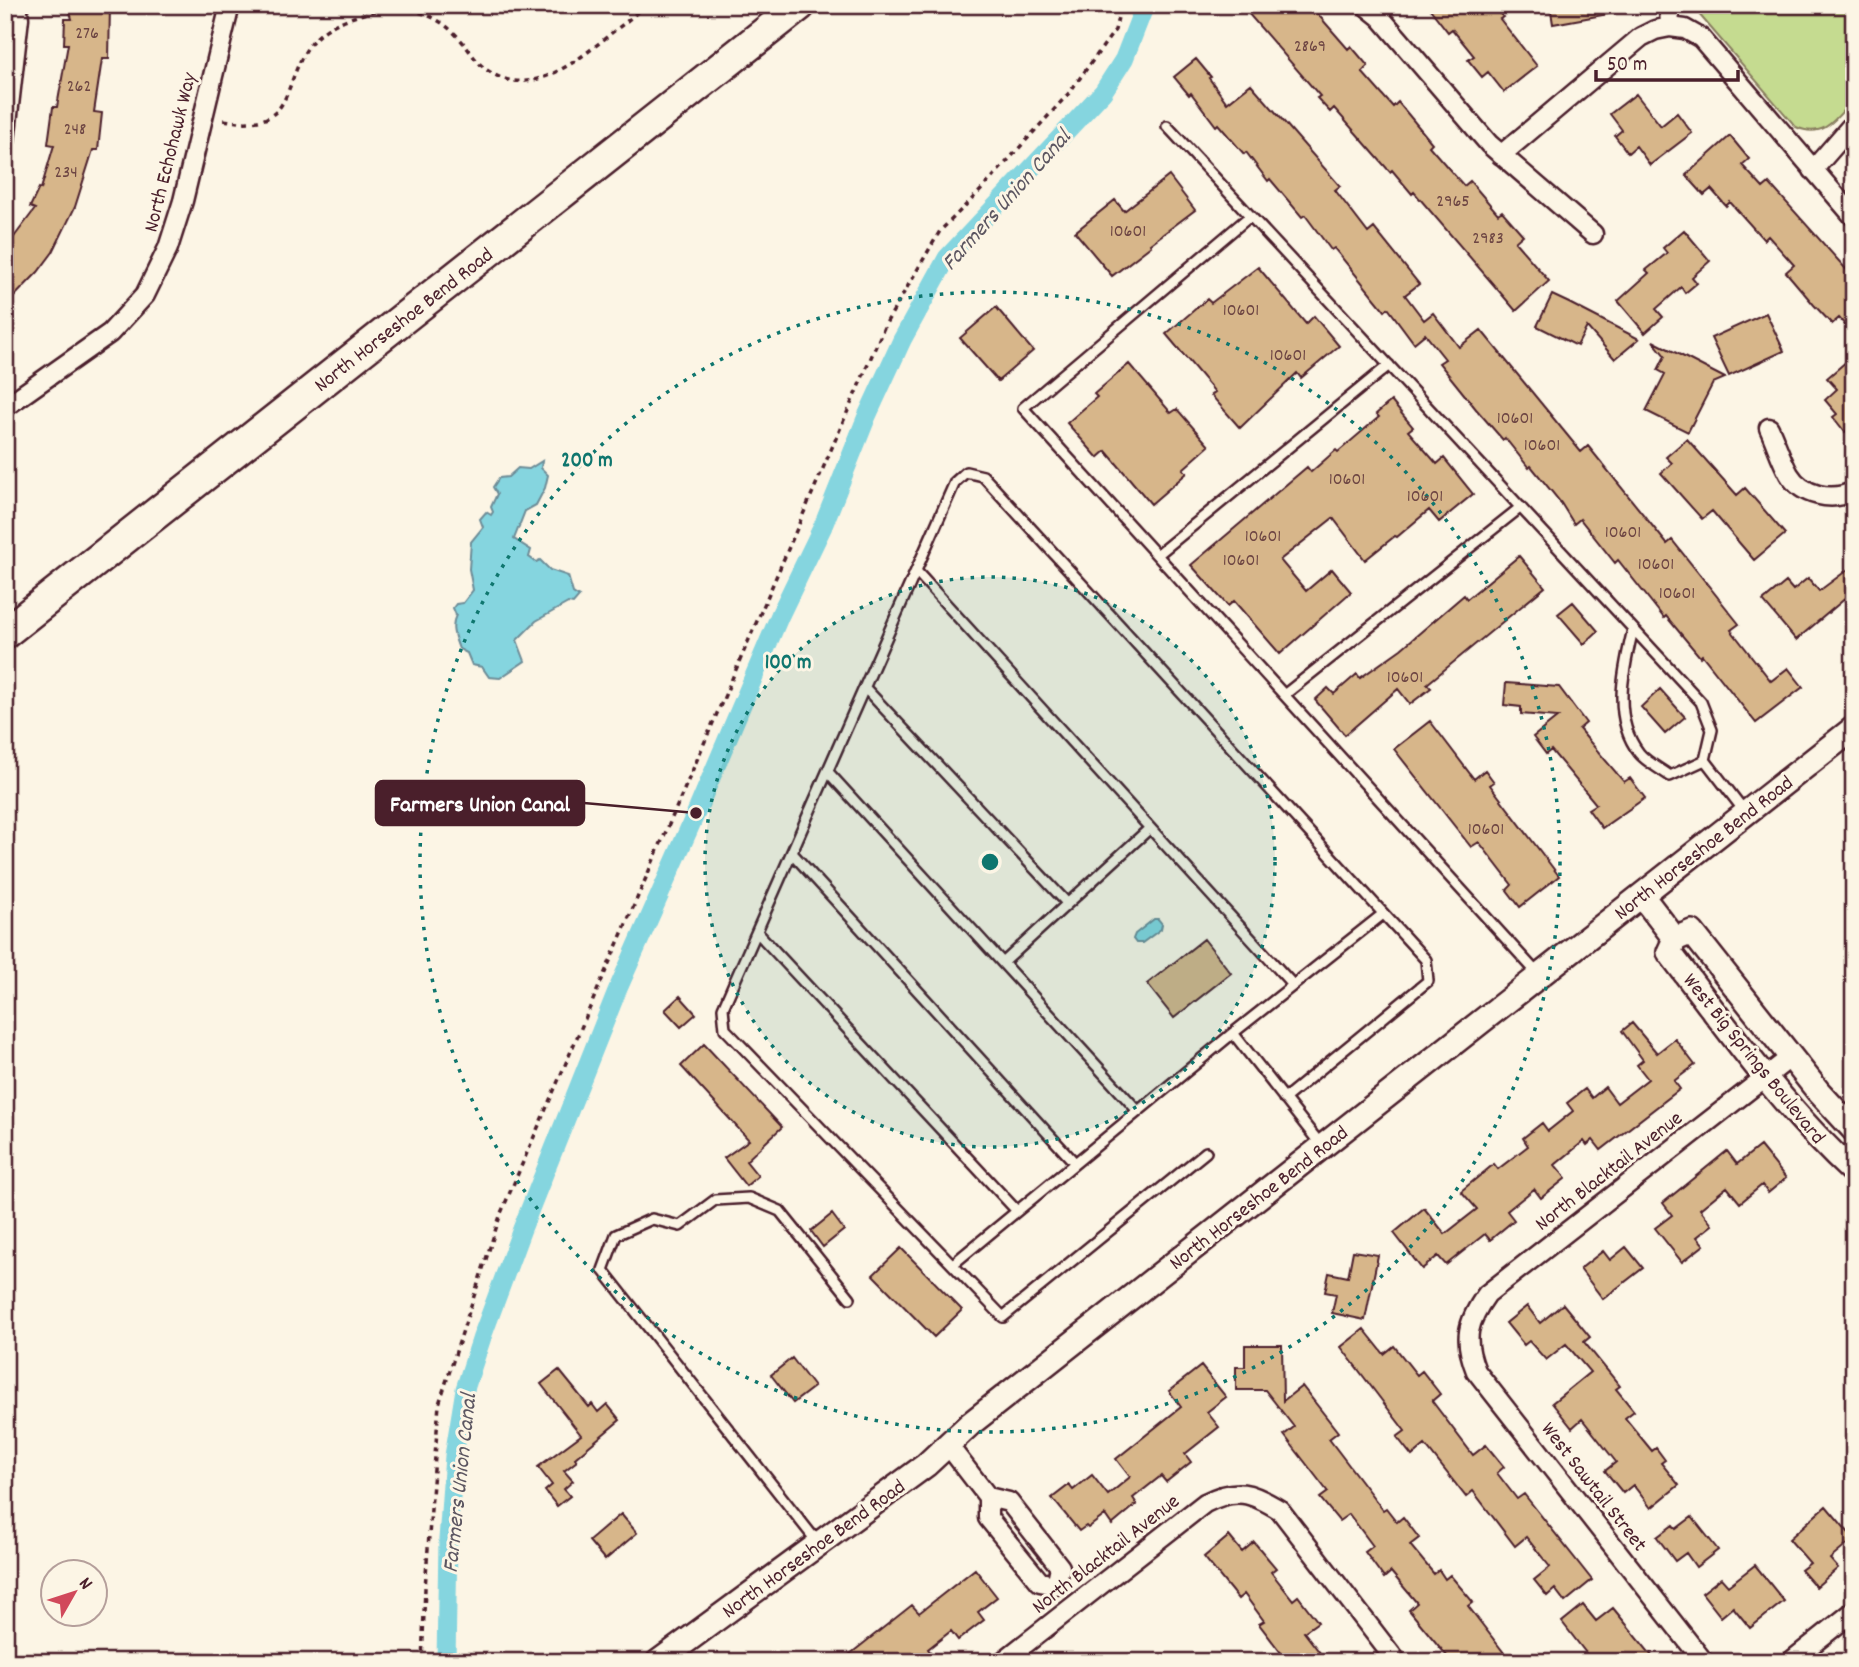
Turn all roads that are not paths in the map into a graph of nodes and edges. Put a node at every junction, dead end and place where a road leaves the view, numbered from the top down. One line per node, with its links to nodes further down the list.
1 (230, 5): 16 (street, North Echohawk Way)
2 (800, 5): 23 (highway, North Horseshoe Bend Road)
3 (1365, 5): 10 (street)
4 (1669, 5): 6 (street)
5 (18, 11): 9 (street)
6 (1670, 27): 10 (street); 11 (street)
7 (1854, 123): 11 (street)
8 (1167, 126): 12 (lane)
9 (5, 141)
10 (1501, 155): 14 (street)
11 (1813, 170): 13 (street)
12 (1250, 216): 15 (lane); 20 (lane)
13 (1854, 217)
14 (1593, 234)
15 (1389, 365): 19 (lane); 20 (lane)
16 (5, 407)
17 (1769, 428): 18 (street)
18 (1854, 491)
19 (1521, 508): 22 (lane); 25 (lane)
20 (1157, 555): 25 (lane)
21 (916, 571): 24 (lane); 30 (lane); 34 (lane)
22 (1633, 629): 27 (lane); 27 (lane)
23 (5, 633)
24 (865, 688): 28 (lane); 33 (lane)
25 (1284, 695): 38 (lane)
26 (1854, 728): 29 (street, North Horseshoe Bend Road)
27 (1705, 760): 29 (lane)
28 (828, 772): 31 (lane); 37 (lane)
29 (1745, 813): 32 (street, North Horseshoe Bend Road)
30 (1150, 828): 33 (lane); 39 (lane)
31 (792, 853): 35 (lane); 48 (lane)
32 (1642, 895): 36 (street, West Big Springs Boulevard); 38 (street, North Horseshoe Bend Road)
33 (1067, 904): 37 (lane)
34 (1383, 914): 39 (lane); 43 (lane)
35 (757, 932): 50 (lane); 51 (lane)
36 (1675, 939): 41 (street, West Big Springs Boulevard); 42 (street, West Big Springs Boulevard)
37 (1003, 964): 44 (lane)
38 (1540, 975): 46 (street, North Horseshoe Bend Road)
39 (1293, 985): 40 (lane)
40 (1233, 1033): 43 (lane); 44 (lane)
41 (1791, 1057): 42 (street, North Blacktail Avenue); 45 (street, West Big Springs Boulevard)
42 (1765, 1077): 49 (street, West Big Springs Boulevard); 53 (street, North Blacktail Avenue)
43 (1284, 1099): 46 (lane)
44 (1138, 1111): 48 (lane)
45 (1854, 1130)
46 (1322, 1146): 54 (street, North Horseshoe Bend Road)
47 (1206, 1152): 51 (lane)
48 (1075, 1163): 50 (lane)
49 (1854, 1173)
50 (1017, 1211): 51 (lane)
51 (953, 1264)
52 (850, 1298): 56 (lane)
53 (1468, 1330): 63 (street, West Sawtail Street)
54 (948, 1445): 55 (street); 56 (street, North Horseshoe Bend Road)
55 (988, 1497): 57 (street); 57 (street)
56 (819, 1545): 60 (street, North Horseshoe Bend Road)
57 (1056, 1586): 58 (street)
58 (1072, 1607): 61 (street, North Blacktail Avenue); 62 (street, North Blacktail Avenue)
59 (1854, 1611): 64 (street)
60 (658, 1662)
61 (1002, 1662)
62 (1397, 1662)
63 (1704, 1662)
64 (1790, 1662)

